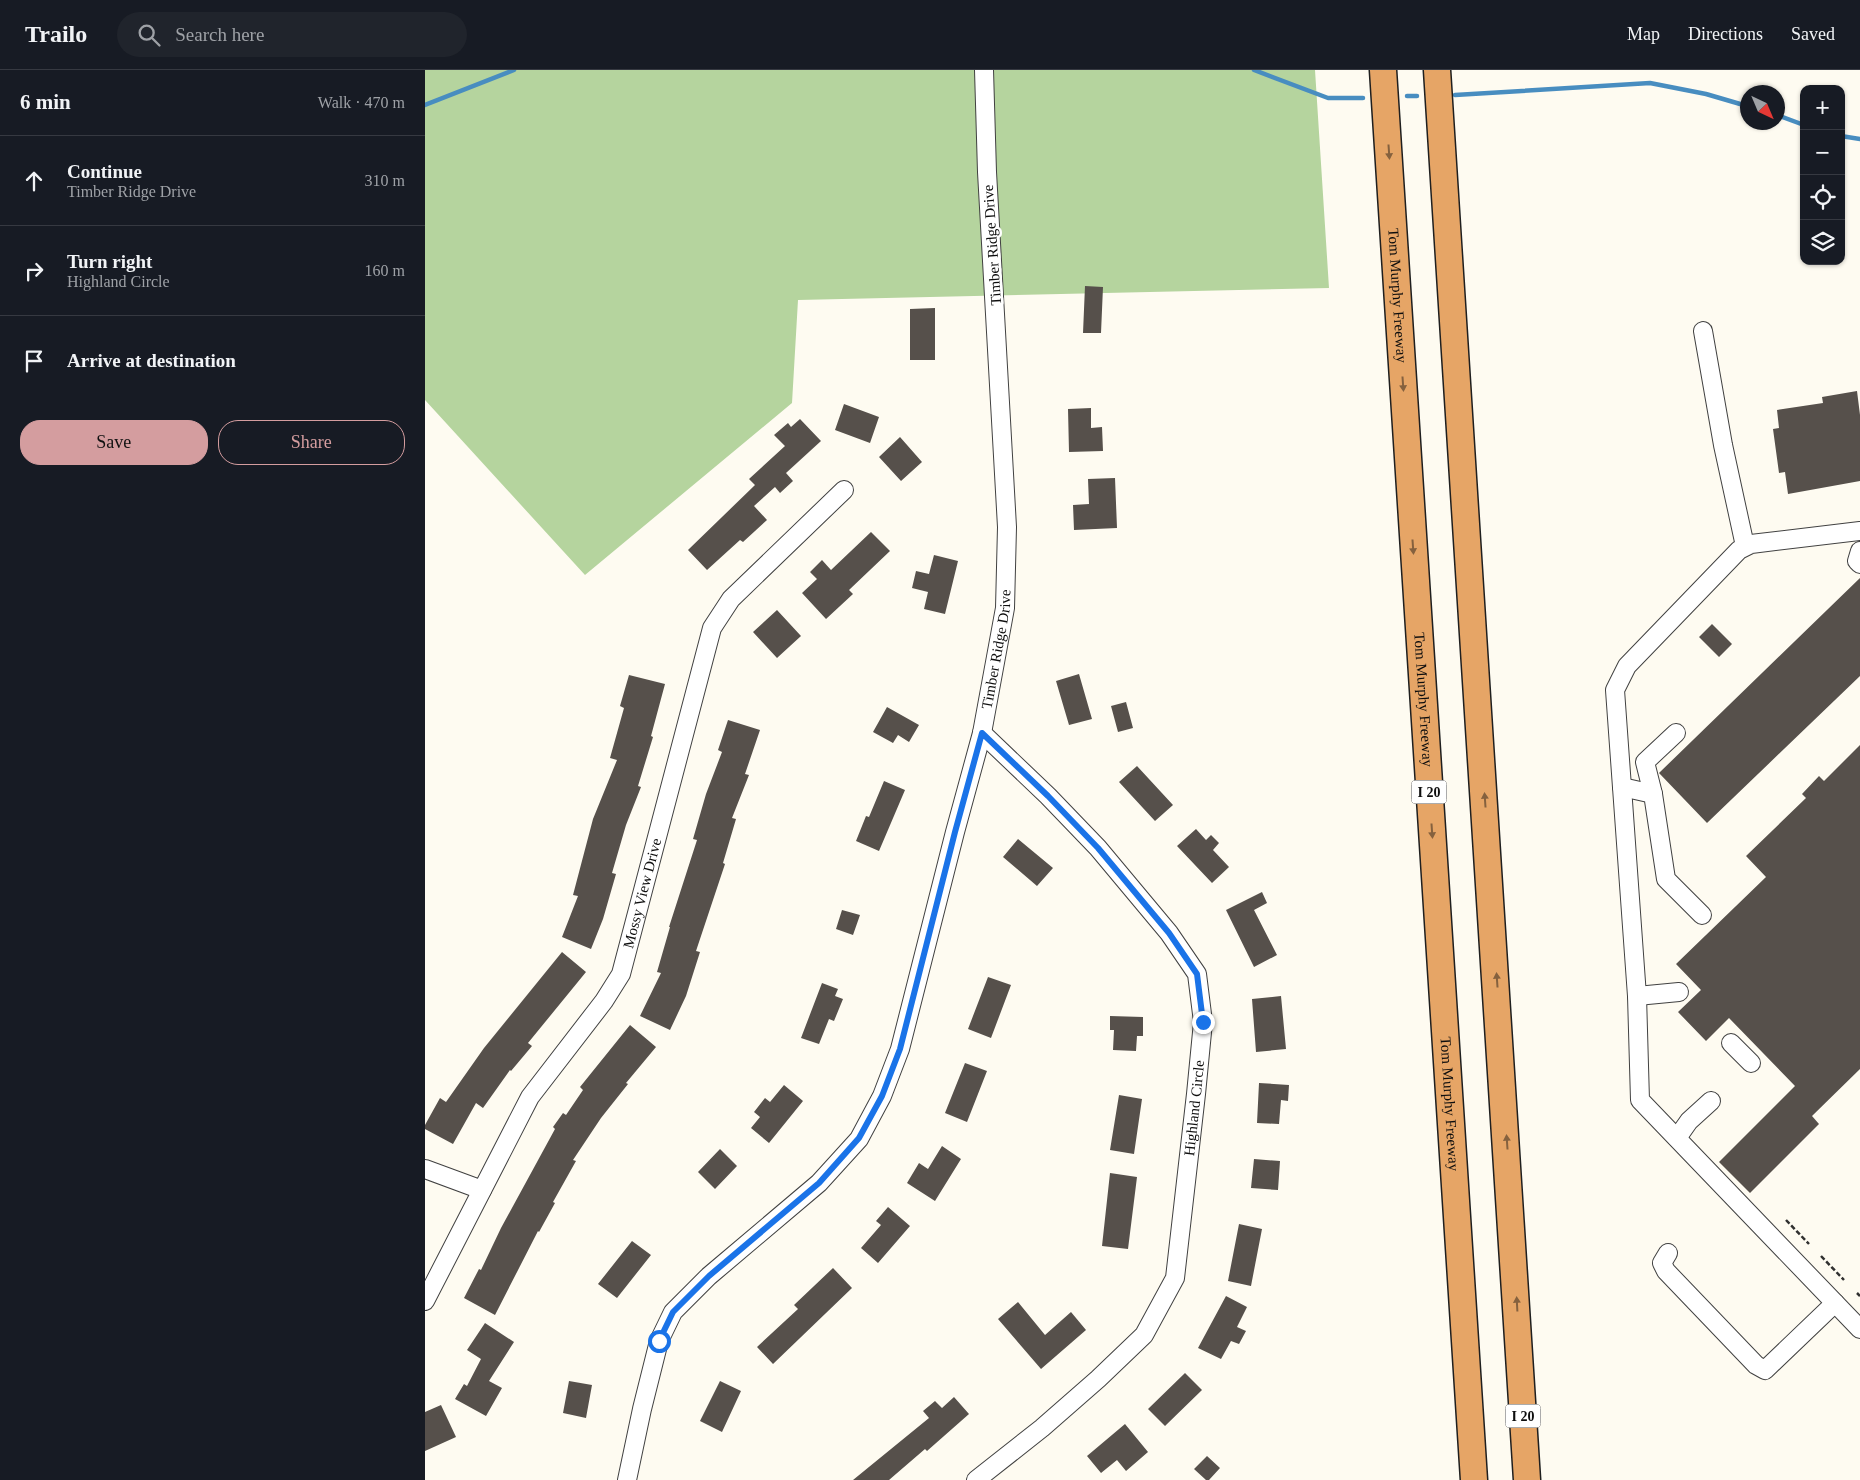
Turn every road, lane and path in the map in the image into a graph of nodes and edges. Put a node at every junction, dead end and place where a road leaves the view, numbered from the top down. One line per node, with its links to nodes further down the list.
1 (985, 70): 10 (street, Timber Ridge Drive)
2 (1383, 70): 36 (highway, Tom Murphy Freeway / I 20, one-way to 36)
3 (1437, 70): 33 (highway, I 20, one-way to 3)
4 (1703, 332): 7 (street)
5 (844, 490): 22 (street, Mossy View Drive)
6 (1860, 531): 7 (street)
7 (1745, 546): 12 (street)
8 (1860, 551): 9 (street)
9 (1860, 564)
10 (982, 733): 34 (street, Timber Ridge Drive); 35 (street, Highland Circle)
11 (1676, 733): 13 (street)
12 (1622, 786): 13 (street); 16 (street)
13 (1653, 794): 14 (street)
14 (1702, 915)
15 (1679, 992): 16 (street)
16 (1637, 996): 20 (street)
17 (1731, 1042): 18 (street)
18 (1751, 1063)
19 (1711, 1102): 20 (street)
20 (1677, 1138): 31 (street)
21 (425, 1169): 22 (street)
22 (482, 1190): 30 (street, Mossy View Drive)
23 (1786, 1220): 24 (path)
24 (1809, 1244)
25 (1668, 1253): 31 (street)
26 (1821, 1256): 27 (path)
27 (1844, 1280)
28 (1857, 1293): 29 (path)
29 (1860, 1296)
30 (425, 1301)
31 (1835, 1303): 32 (street)
32 (1860, 1329)
33 (1519, 1353): 37 (highway, I 20); 38 (highway)
34 (627, 1480)
35 (976, 1480)
36 (1474, 1480)
37 (1527, 1480)
38 (1539, 1480)

